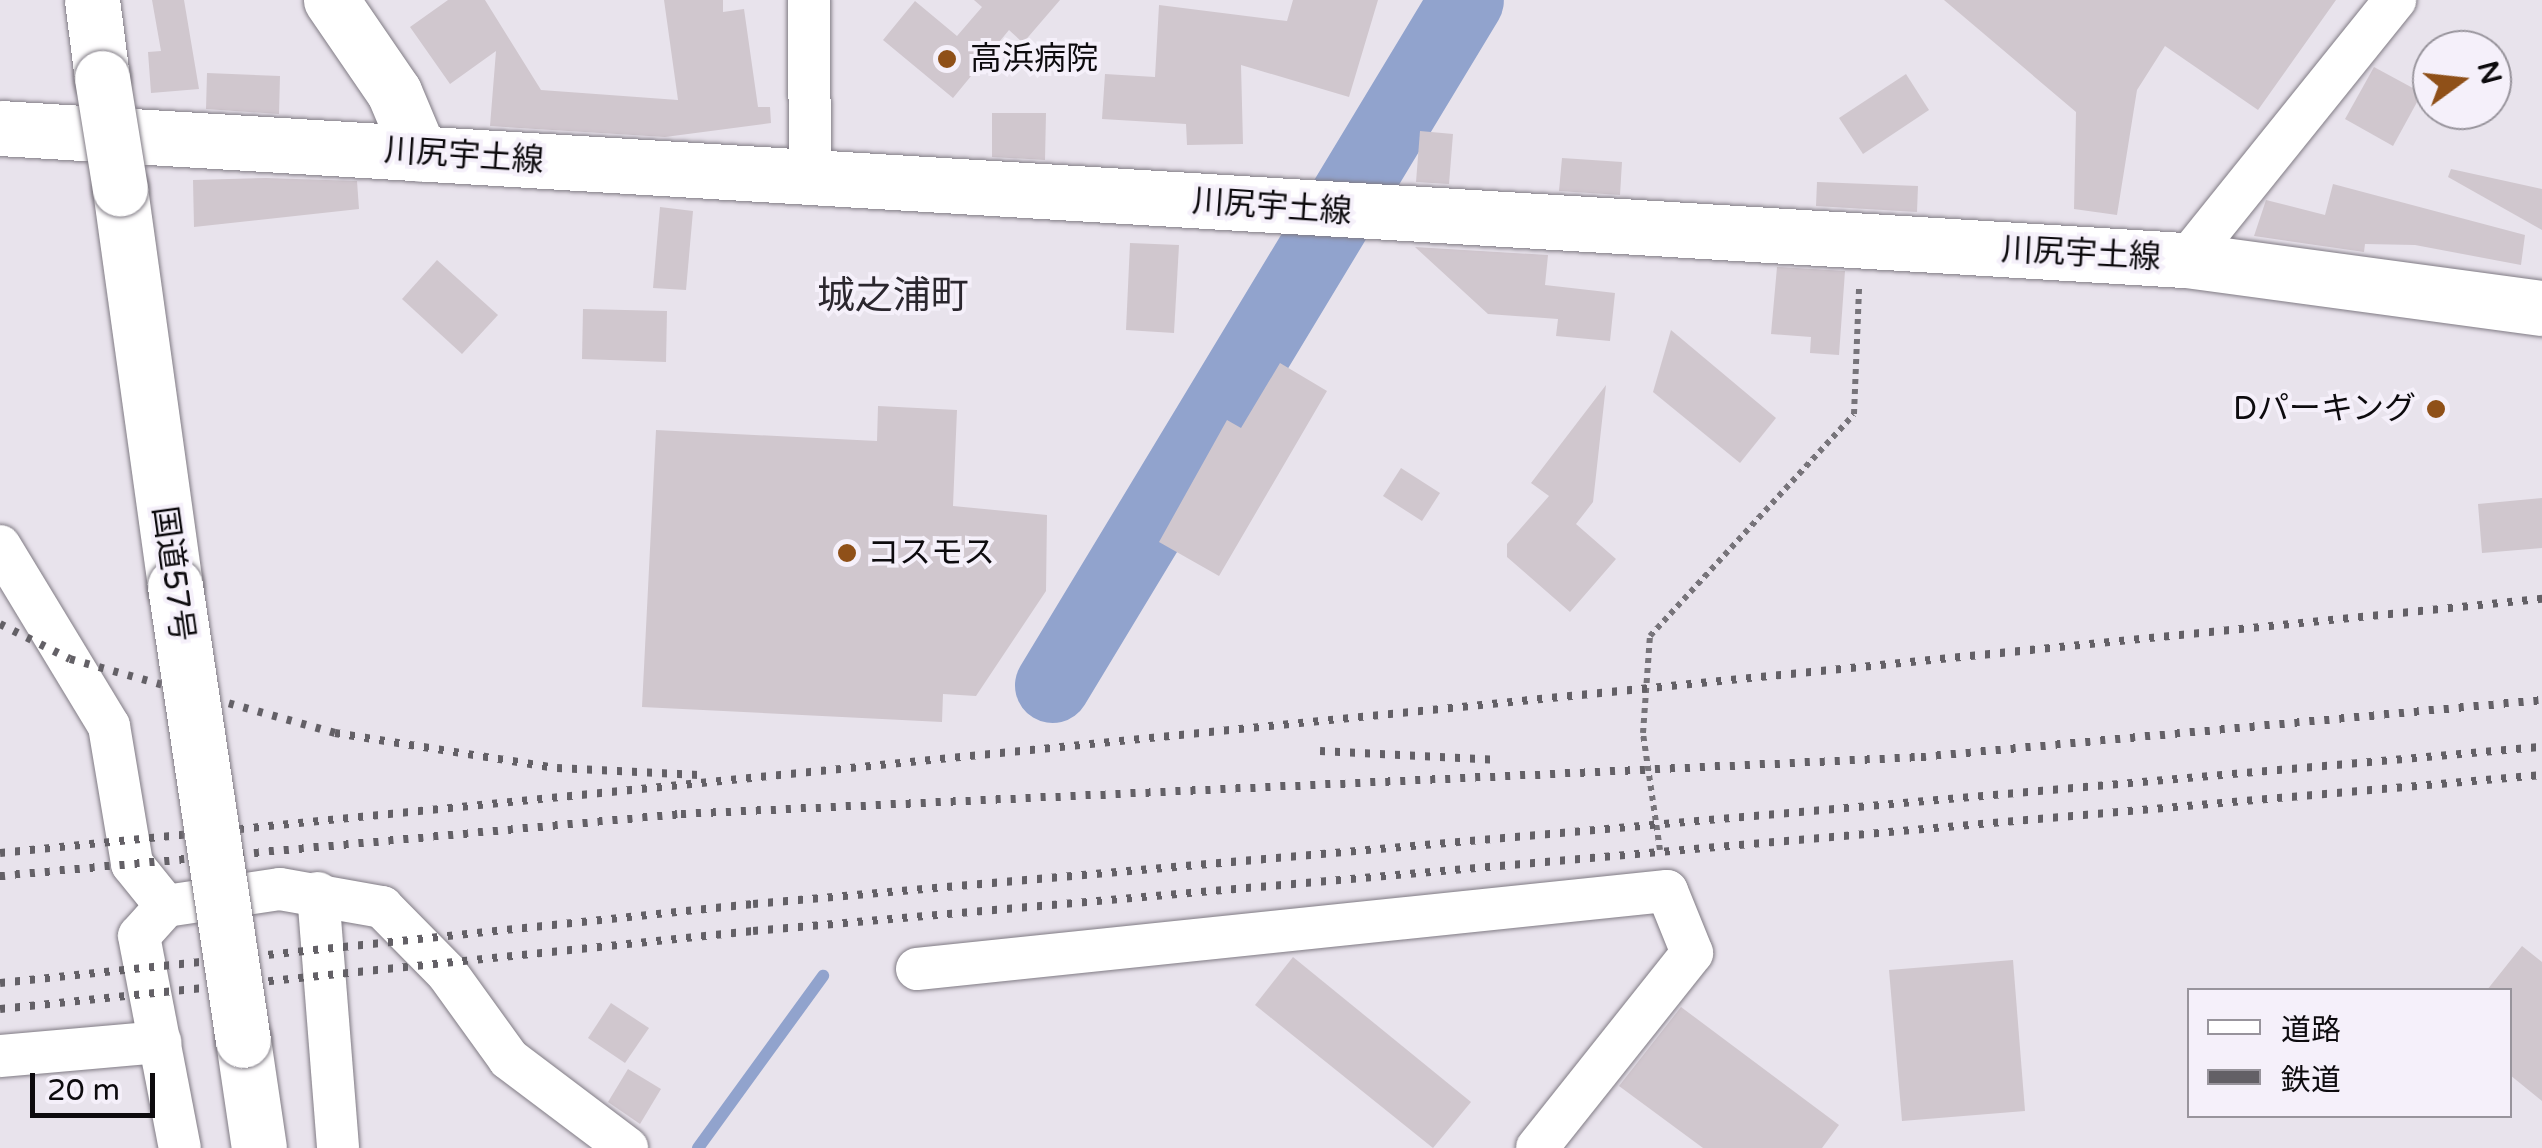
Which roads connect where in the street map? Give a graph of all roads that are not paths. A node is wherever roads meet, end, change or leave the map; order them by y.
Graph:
1 (92, 0) edge
2 (330, 0) edge
3 (808, 0) edge
4 (2396, 0) edge
5 (0, 128) edge
6 (420, 154) junction
7 (810, 178) junction
8 (2186, 260) junction
9 (2542, 308) edge
10 (0, 546) edge
11 (318, 893) junction
12 (166, 906) junction
13 (917, 969) dead end
14 (160, 1042) junction
15 (0, 1056) edge
16 (180, 1148) edge
17 (259, 1148) edge
18 (338, 1148) edge
19 (627, 1148) edge
20 (1537, 1148) edge

1 - 17 main road, 国道57号, bridge
2 - 6 main road
3 - 7 street
4 - 8 street
5 - 6 main road, 川尻宇土線
6 - 7 main road, 川尻宇土線
7 - 8 main road, 川尻宇土線
8 - 9 main road, 川尻宇土線
10 - 12 street
11 - 12 street
11 - 18 street
11 - 19 street
12 - 14 street
13 - 20 street
14 - 15 street
14 - 16 street

